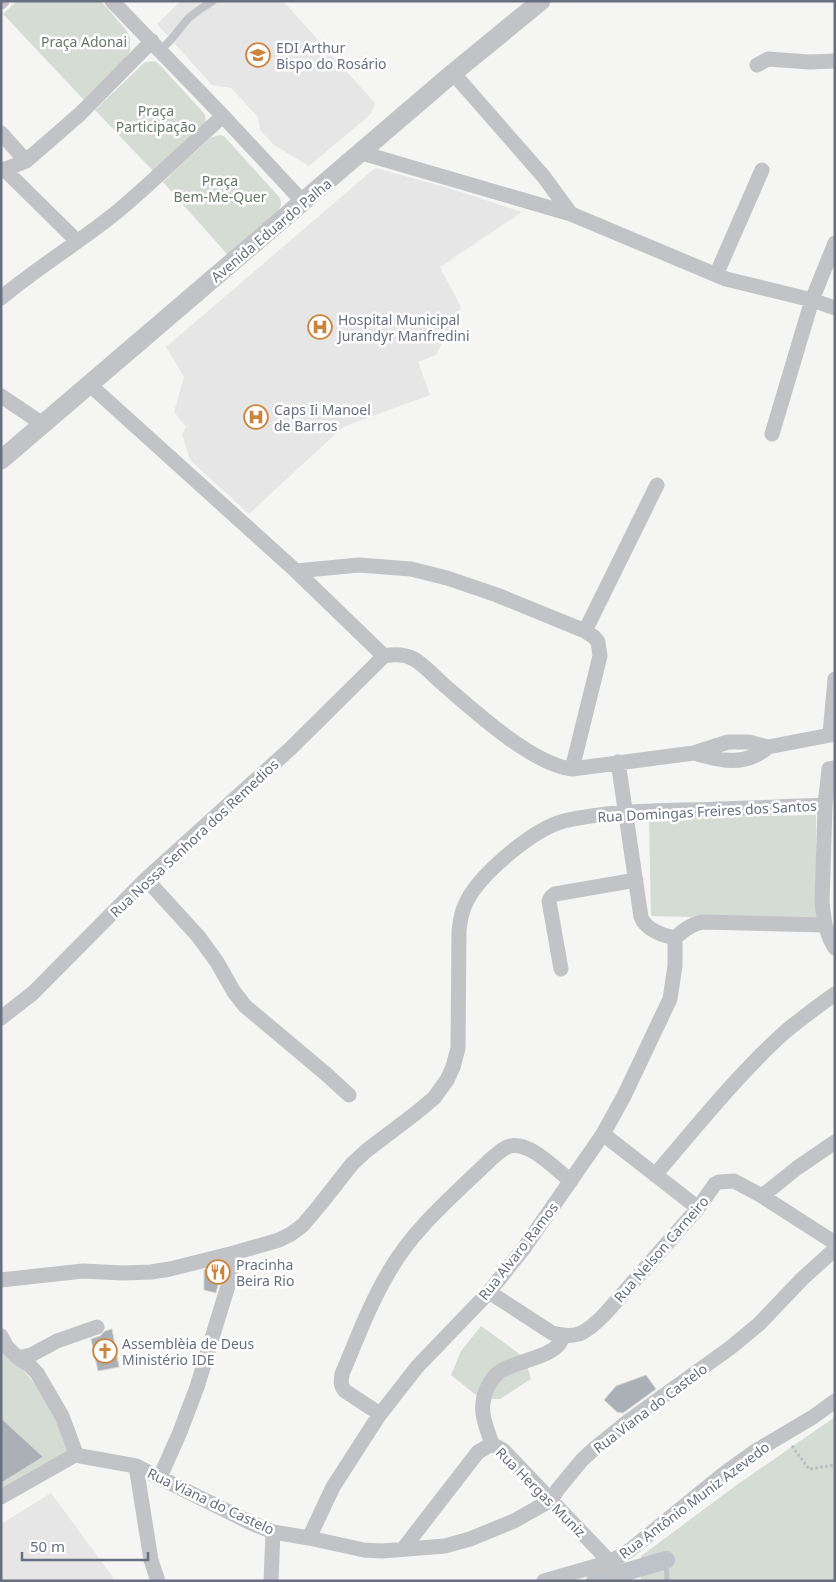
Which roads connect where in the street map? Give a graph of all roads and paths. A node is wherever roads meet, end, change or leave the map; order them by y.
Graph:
1 (112, 1) edge
2 (213, 1) edge
3 (541, 1) edge
4 (156, 46) junction
5 (835, 61) edge
6 (757, 66) dead end
7 (453, 73) junction
8 (223, 116) junction
9 (1, 133) edge
10 (362, 153) junction
11 (26, 161) junction
12 (3, 170) edge
13 (762, 170) dead end
14 (302, 202) junction
15 (571, 214) junction
16 (77, 242) junction
17 (835, 243) edge
18 (716, 275) junction
19 (1, 298) edge
20 (812, 300) junction
21 (835, 308) edge
22 (90, 385) junction
23 (1, 396) edge
24 (44, 425) junction
25 (772, 434) dead end
26 (1, 460) edge
27 (657, 484) dead end
28 (296, 571) junction
29 (585, 632) junction
30 (384, 656) junction
31 (835, 679) edge
32 (833, 734) edge
33 (618, 762) junction
34 (835, 768) edge
35 (572, 769) junction
36 (824, 806) junction
37 (625, 812) junction
38 (146, 879) junction
39 (636, 880) junction
40 (825, 925) junction
41 (675, 938) junction
42 (835, 948) edge
43 (561, 969) dead end
44 (835, 994) edge
45 (1, 1018) edge
46 (349, 1095) dead end
47 (603, 1134) junction
48 (835, 1142) edge
49 (655, 1175) junction
50 (571, 1181) junction
51 (762, 1196) junction
52 (698, 1208) junction
53 (835, 1243) edge
54 (835, 1249) edge
55 (234, 1253) junction
56 (1, 1280) edge
57 (489, 1292) junction
58 (97, 1327) dead end
59 (1, 1336) edge
60 (563, 1336) junction
61 (18, 1358) junction
62 (835, 1401) edge
63 (380, 1414) junction
64 (784, 1434) junction
65 (492, 1444) junction
66 (75, 1456) junction
67 (835, 1465) edge
68 (136, 1466) junction
69 (160, 1477) junction
70 (1, 1497) edge
71 (551, 1500) junction
72 (273, 1532) junction
73 (308, 1538) junction
74 (402, 1549) junction
75 (614, 1571) edge
76 (158, 1581) edge
77 (271, 1581) edge
78 (544, 1581) edge

1 - 4 street
2 - 4 lane
3 - 7 street, Avenida Eduardo Palha
4 - 8 street
4 - 11 street
5 - 6 street
7 - 10 street, Avenida Eduardo Palha
7 - 15 street
8 - 14 street
8 - 16 street
9 - 11 street
10 - 14 street, Avenida Eduardo Palha
10 - 15 street
11 - 12 street
12 - 16 street
13 - 18 street
14 - 22 street, Avenida Eduardo Palha
15 - 18 street
16 - 19 street
17 - 20 street
18 - 20 street
20 - 21 street
20 - 25 street
22 - 24 street, Avenida Eduardo Palha
22 - 28 street
23 - 24 street
24 - 26 street, Avenida Eduardo Palha
27 - 29 street
28 - 29 street
28 - 30 street
29 - 35 street
30 - 35 street
30 - 38 street, Rua Nossa Senhora dos Remedios
31 - 32 street
32 - 33 street
33 - 35 street
33 - 37 street
34 - 36 street, Rua Domingas Freires dos Santos
36 - 37 street, Rua Domingas Freires dos Santos
36 - 40 street
37 - 39 street
37 - 55 street, Rua Domingas Freires dos Santos
38 - 45 street, Rua Nossa Senhora dos Remedios
38 - 46 street
39 - 41 street
39 - 43 street
40 - 41 street
40 - 42 street
41 - 47 street, Rua Alvaro Ramos
44 - 49 street
47 - 49 street
47 - 50 street, Rua Alvaro Ramos
48 - 51 street
49 - 52 street
50 - 57 street, Rua Alvaro Ramos
50 - 63 street
51 - 52 street, Rua Nelson Carneiro
51 - 53 street, Rua Nelson Carneiro
52 - 60 street, Rua Nelson Carneiro
54 - 71 street, Rua Viana do Castelo
55 - 56 street, Rua Domingas Freires dos Santos
55 - 69 street
57 - 60 street
57 - 63 street, Rua Alvaro Ramos
58 - 61 street
59 - 61 street
60 - 65 street
61 - 66 street
62 - 64 street, Rua Antônio Muniz Azevedo
63 - 73 street, Rua Alvaro Ramos
64 - 67 path
64 - 75 street, Rua Antônio Muniz Azevedo
65 - 71 street, Rua Hergas Muniz
65 - 74 street, Rua Hergas Muniz
66 - 68 street, Rua Viana do Castelo
66 - 70 street
68 - 69 street, Rua Viana do Castelo
68 - 76 street
69 - 72 street, Rua Viana do Castelo
71 - 74 street, Rua Viana do Castelo
71 - 75 street, Rua Hergas Muniz
72 - 73 street, Rua Viana do Castelo
72 - 77 street
73 - 74 street, Rua Viana do Castelo
75 - 78 street, Rua Antônio Muniz Azevedo

